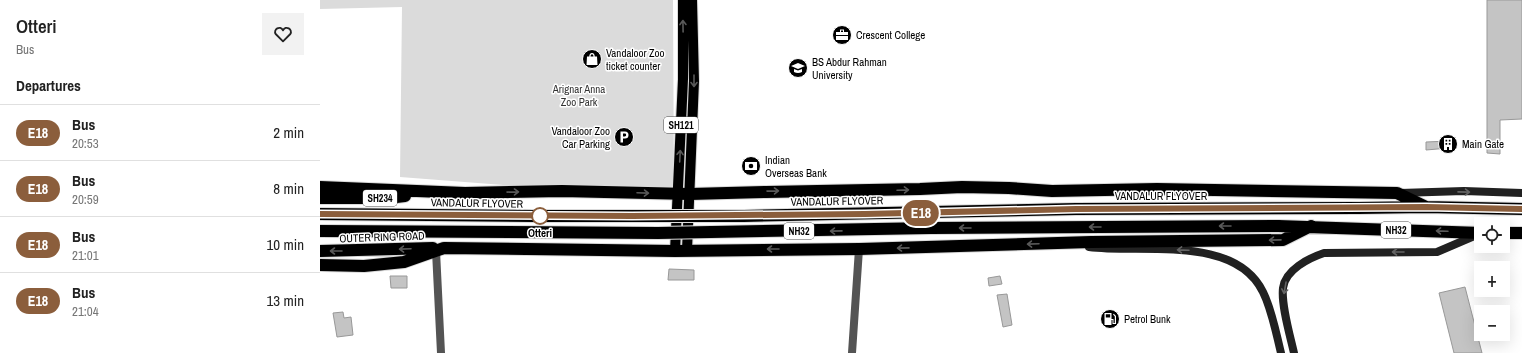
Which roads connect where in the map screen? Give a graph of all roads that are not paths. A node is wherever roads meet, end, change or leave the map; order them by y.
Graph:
1 (683, 0) edge
2 (692, 0) edge
3 (320, 187) edge
4 (439, 192) junction
5 (1397, 193) junction
6 (1522, 193) edge
7 (684, 194) junction
8 (320, 198) edge
9 (1426, 207) junction
10 (1522, 209) edge
11 (320, 214) edge
12 (1311, 226) junction
13 (320, 231) edge
14 (1474, 233) edge
15 (1510, 233) edge
16 (1522, 234) edge
17 (1474, 236) edge
18 (1063, 243) junction
19 (859, 249) junction
20 (440, 250) junction
21 (681, 250) junction
22 (320, 251) edge
23 (320, 265) edge
24 (442, 353) edge
25 (852, 353) edge
26 (1281, 353) edge
27 (1294, 353) edge

7 -> 1 main road, SH121
2 -> 7 main road, SH121
3 - 4 highway
4 -> 7 highway
4 - 8 highway, SH234
5 -> 6 street
7 -> 5 highway
5 - 9 highway
7 - 21 main road, SH121
9 - 10 highway, NH32
9 - 11 highway, VANDALUR FLYOVER / NH32, bridge
12 -> 13 highway, NH32, bridge
14 -> 12 highway, NH32
12 -> 18 highway, OUTER RING ROAD
15 - 16 highway
17 -> 27 street
18 -> 19 highway, OUTER RING ROAD
26 -> 18 street
19 -> 21 highway, OUTER RING ROAD
19 - 25 street
20 - 21 highway, OUTER RING ROAD
20 -> 22 highway, OUTER RING ROAD
20 - 23 highway
20 - 24 street

